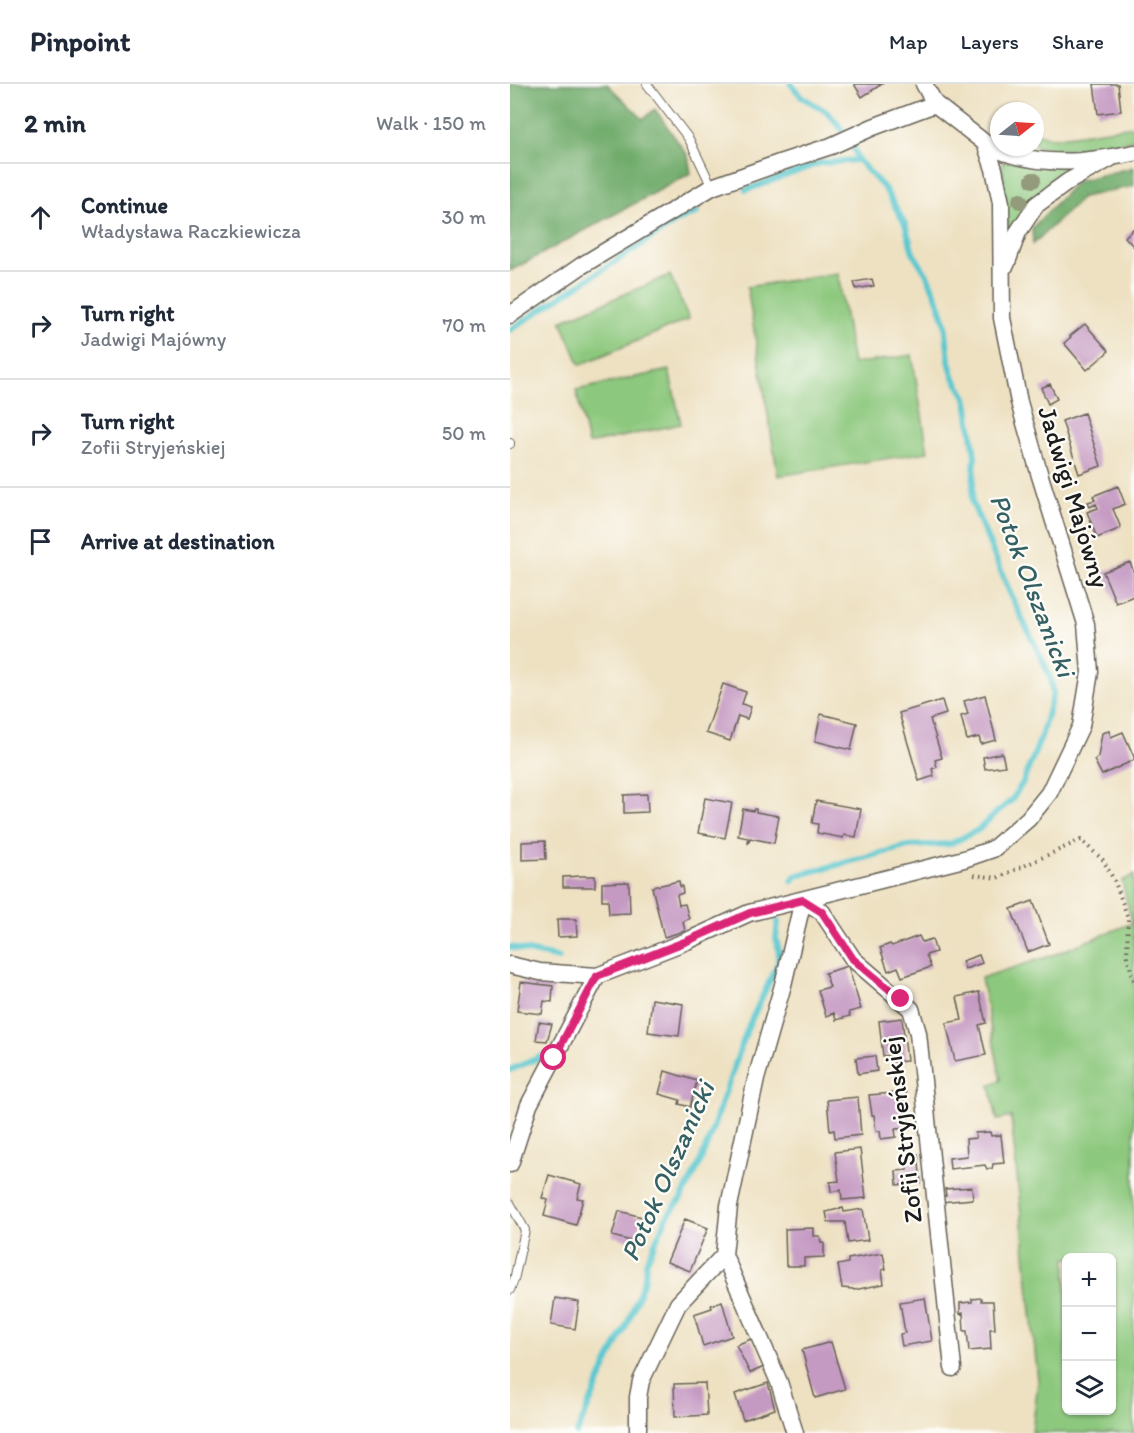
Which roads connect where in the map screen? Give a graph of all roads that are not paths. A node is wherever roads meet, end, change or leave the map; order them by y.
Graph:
1 (647, 84) edge
2 (924, 84) edge
3 (935, 104) junction
4 (985, 143) junction
5 (1134, 153) edge
6 (1111, 158) junction
7 (712, 187) junction
8 (1001, 278) junction
9 (510, 315) edge
10 (803, 900) junction
11 (510, 966) edge
12 (597, 976) junction
13 (510, 1164) edge
14 (510, 1203) edge
15 (724, 1255) junction
16 (510, 1290) edge
17 (953, 1368) dead end
18 (638, 1433) edge
19 (795, 1433) edge

1 - 7 lane
2 - 3 street
3 - 4 street
3 - 7 street
4 - 6 street
4 - 8 street, Jadwigi Majówny
5 - 6 street
6 - 8 street
7 - 9 street
8 - 10 street, Jadwigi Majówny
10 - 12 street, Jadwigi Majówny
10 - 15 street
10 - 17 street, Zofii Stryjeńskiej
11 - 12 street, Jadwigi Majówny
12 - 13 street
14 - 16 lane
15 - 18 street
15 - 19 street

